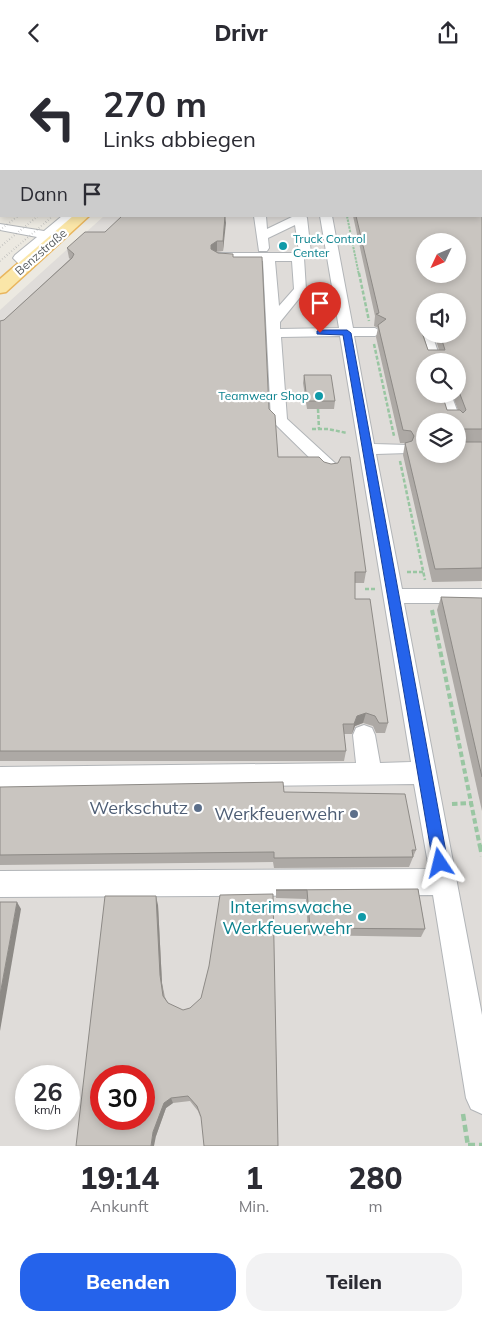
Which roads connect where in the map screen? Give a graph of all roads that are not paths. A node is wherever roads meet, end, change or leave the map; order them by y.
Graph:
1 (68, 217) edge
2 (81, 217) edge
3 (275, 217) edge
4 (283, 217) edge
5 (299, 217) edge
6 (326, 217) edge
7 (262, 224) edge
8 (0, 227) edge
9 (47, 235) junction
10 (265, 255) junction
11 (218, 257) edge
12 (298, 257) junction
13 (27, 265) junction
14 (0, 288) edge
15 (273, 327) junction
16 (375, 332) dead end
17 (347, 333) junction
18 (366, 441) junction
19 (399, 449) road end
20 (330, 468) edge
21 (384, 593) junction
22 (482, 596) edge
23 (364, 735) dead end
24 (425, 773) junction
25 (370, 775) junction
26 (0, 778) edge
27 (444, 882) junction
28 (0, 884) edge
29 (482, 1098) edge

1 - 9 street
2 - 13 main road, Benzstraße
3 - 7 street
4 - 7 street
5 - 7 street
5 - 12 street
6 - 17 street
7 - 10 street
8 - 9 street
9 - 13 street
10 - 11 street
10 - 12 street
10 - 15 street
12 - 15 street
13 - 14 main road, Benzstraße
15 - 17 street
15 - 20 street
16 - 17 street
17 - 18 street
18 - 19 street
18 - 21 street
21 - 22 street
21 - 24 street
23 - 25 street
24 - 25 street
24 - 27 street
25 - 26 street
27 - 28 street
27 - 29 street

